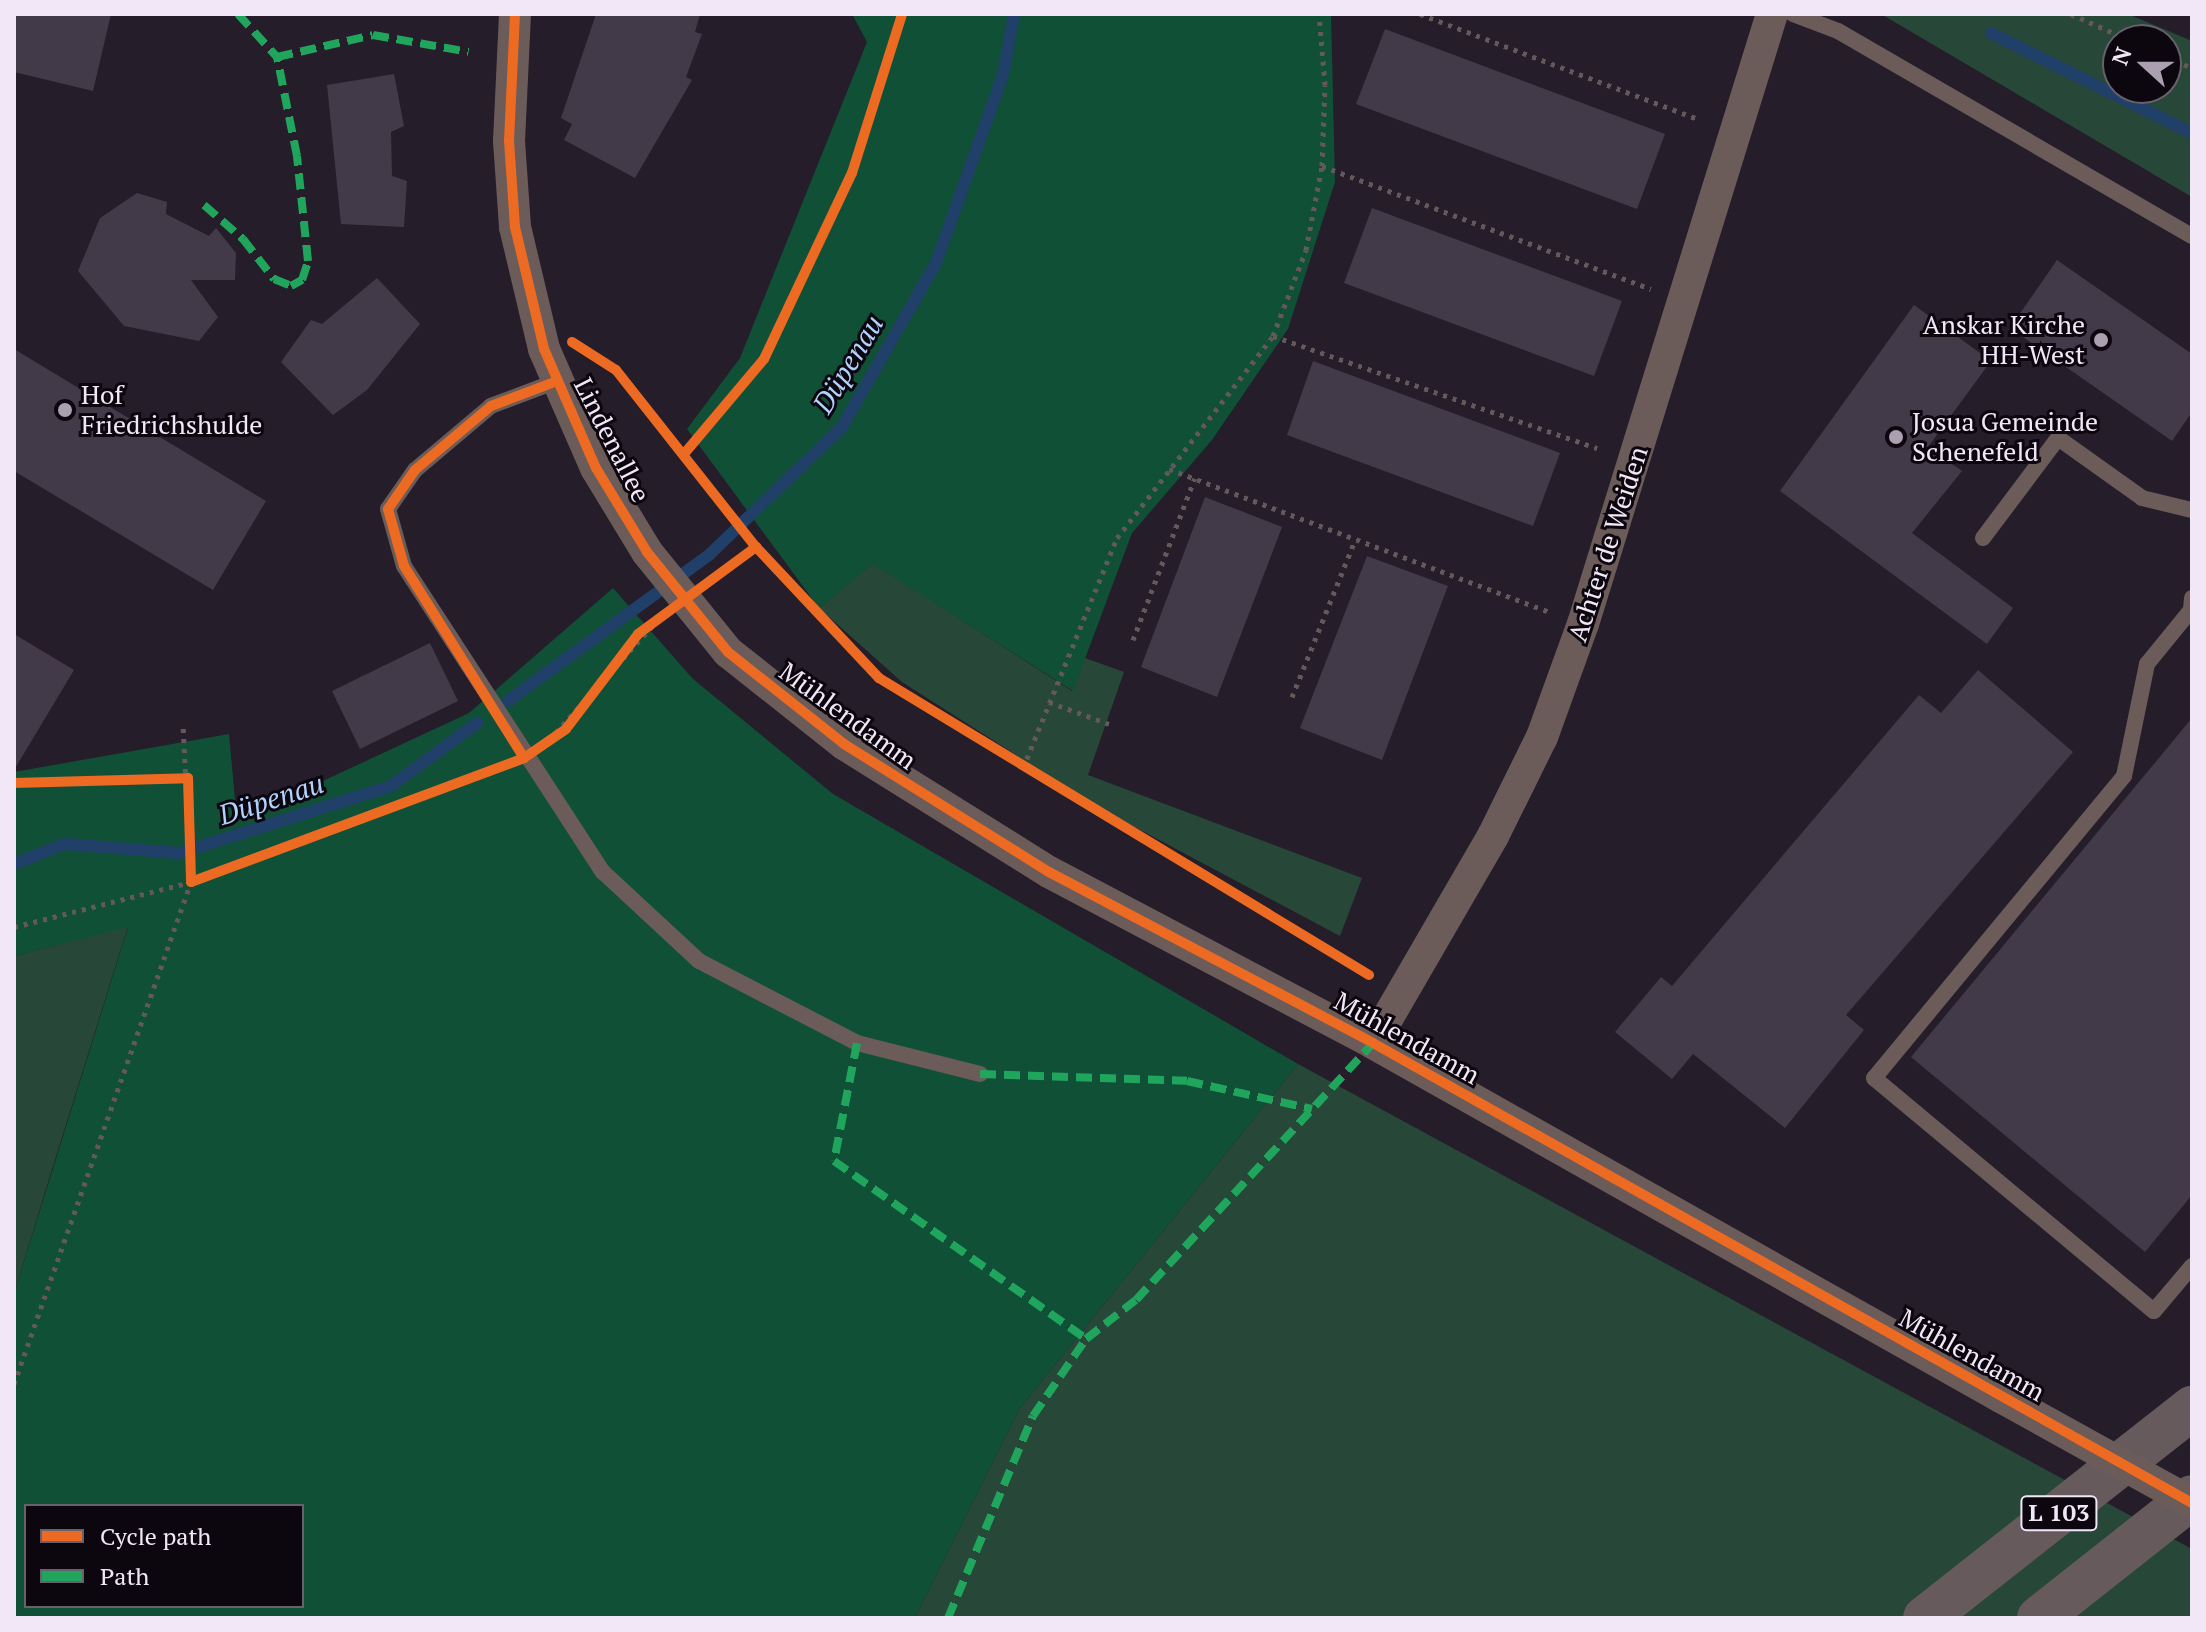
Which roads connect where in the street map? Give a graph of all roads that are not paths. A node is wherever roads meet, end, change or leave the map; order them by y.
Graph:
1 (515, 14) edge
2 (1772, 14) edge
3 (1793, 14) edge
4 (2192, 236) edge
5 (557, 381) junction
6 (2192, 510) edge
7 (1983, 538) dead end
8 (647, 552) joint
9 (2192, 598) edge
10 (1373, 1043) junction
11 (980, 1074) dead end
12 (2192, 1266) edge
13 (2192, 1408) edge
14 (2192, 1497) edge
15 (2192, 1503) edge
16 (1925, 1618) edge
17 (2039, 1618) edge

1 - 5 street, Lindenallee
2 - 10 street, Achter de Weiden
3 - 4 lane
5 - 8 street, Lindenallee
5 - 11 lane
6 - 7 lane
8 - 10 street, Mühlendamm, bridge
9 - 12 lane
10 - 15 street, Mühlendamm, bridge
13 - 16 highway, L 103
14 - 17 highway, L 103

